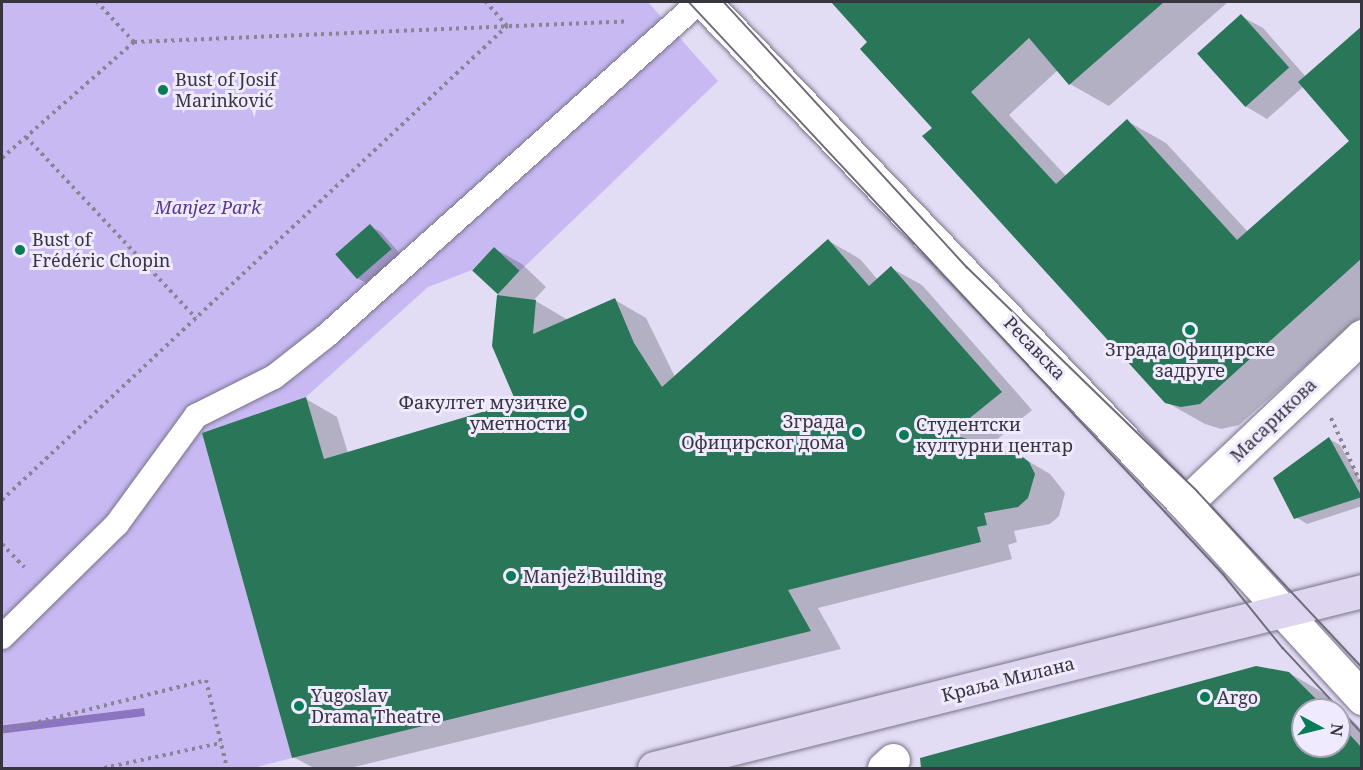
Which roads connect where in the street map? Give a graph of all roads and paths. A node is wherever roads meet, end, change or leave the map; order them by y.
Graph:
1 (97, 2) edge
2 (486, 2) edge
3 (699, 2) edge
4 (704, 2) edge
5 (631, 21) dead end
6 (507, 26) junction
7 (134, 42) junction
8 (26, 137) junction
9 (2, 158) edge
10 (196, 318) junction
11 (1362, 336) edge
12 (1328, 410) dead end
13 (1362, 486) edge
14 (2, 500) edge
15 (1185, 504) junction
16 (1362, 591) edge
17 (1282, 610) junction
18 (2, 638) edge
19 (1362, 698) edge
20 (2, 731) edge
21 (221, 743) junction
22 (104, 768) edge
23 (227, 768) edge
24 (654, 768) edge

1 - 7 path
2 - 6 path
3 - 18 lane
4 - 15 street, Ресавска
5 - 6 path
6 - 7 path
6 - 10 path
7 - 8 path
8 - 9 path
8 - 10 path
10 - 14 path
11 - 15 street, Масарикова
12 - 13 path
15 - 17 street, Ресавска
16 - 17 main road, Краља Милана
17 - 19 street, Ресавска
17 - 24 main road, Краља Милана
20 - 21 path
21 - 22 path
21 - 23 path

